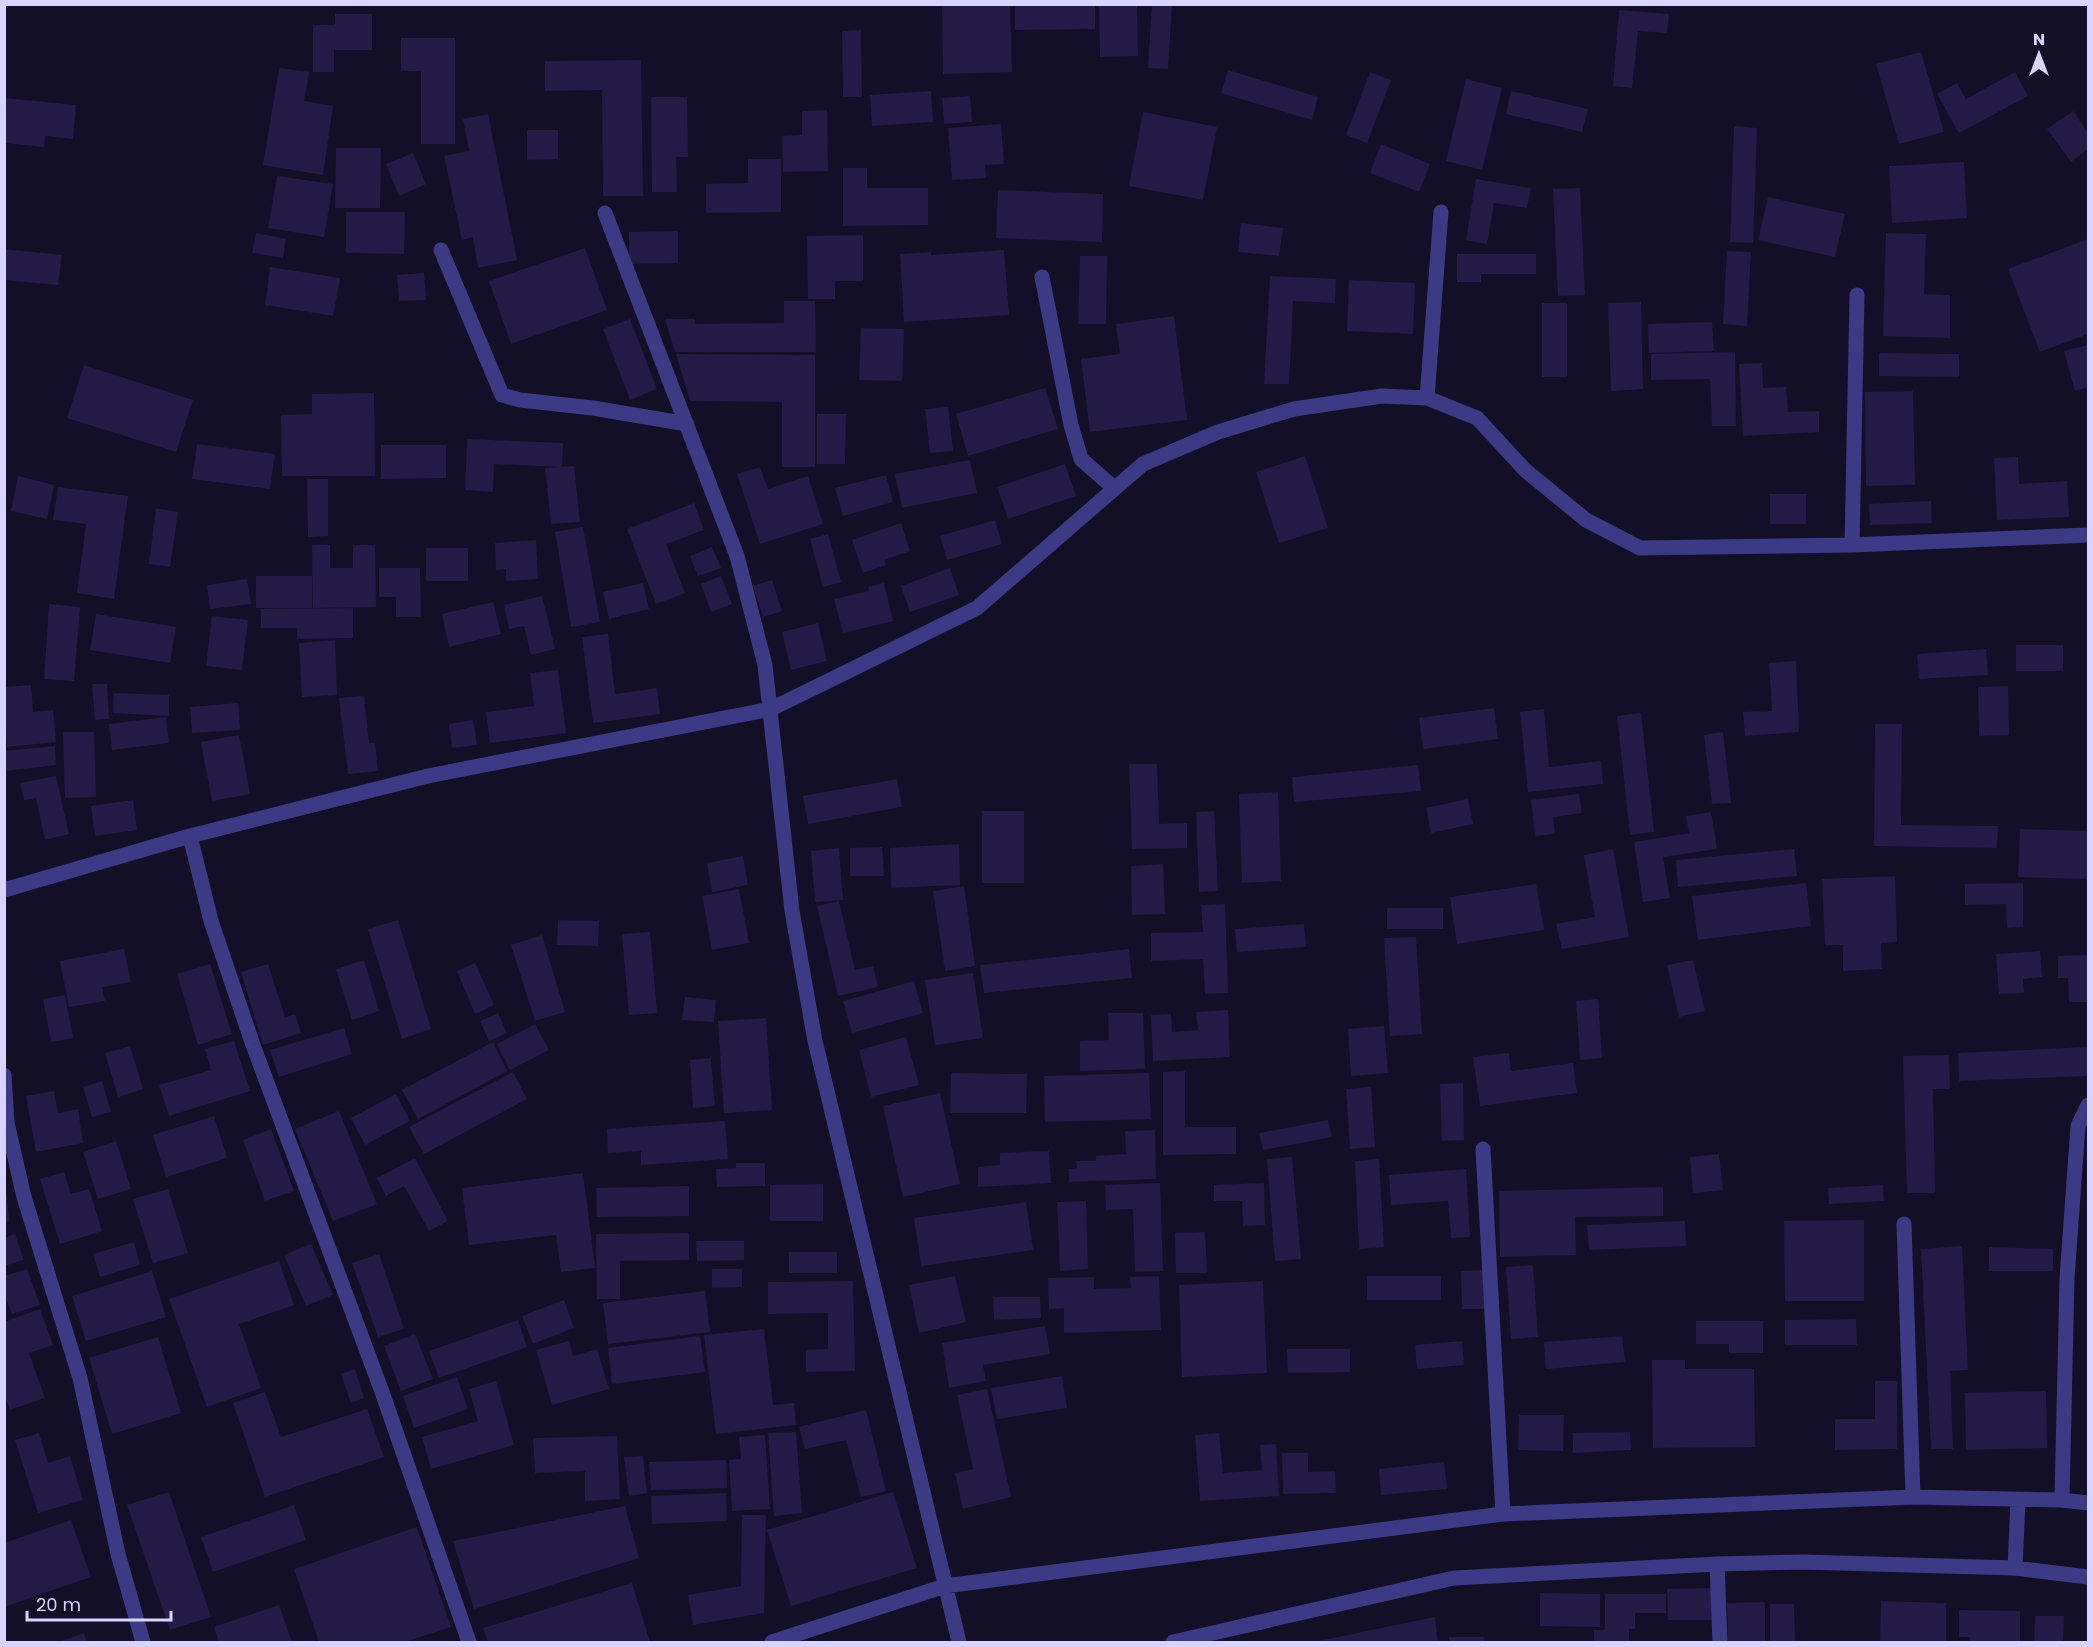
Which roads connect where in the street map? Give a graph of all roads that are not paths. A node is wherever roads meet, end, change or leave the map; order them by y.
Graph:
1 (1441, 212) dead end
2 (605, 213) dead end
3 (441, 250) dead end
4 (1042, 277) dead end
5 (1857, 295) dead end
6 (1427, 398) junction
7 (687, 424) junction
8 (1114, 488) junction
9 (2088, 535) edge
10 (1852, 545) junction
11 (771, 709) junction
12 (190, 836) junction
13 (4, 890) edge
14 (4, 1075) edge
15 (2088, 1105) edge
16 (1483, 1149) dead end
17 (1904, 1224) dead end
18 (1913, 1497) junction
19 (2018, 1500) junction
20 (2062, 1500) junction
21 (2088, 1503) edge
22 (1503, 1514) junction
23 (1717, 1564) junction
24 (2015, 1568) junction
25 (2088, 1576) edge
26 (945, 1586) junction
27 (142, 1642) edge
28 (469, 1642) edge
29 (772, 1642) edge
30 (960, 1642) edge
31 (1173, 1642) edge
32 (1720, 1642) edge

1 - 6 street
2 - 7 street
3 - 7 street
4 - 8 street
5 - 10 street
6 - 8 street
6 - 10 street
7 - 11 street
8 - 11 street
9 - 10 street
11 - 12 street
11 - 26 street
12 - 13 street
12 - 28 street
14 - 27 street
15 - 20 street
16 - 22 street
17 - 18 street
18 - 19 street
18 - 22 street
19 - 20 street
19 - 24 street
20 - 21 street
22 - 26 street
23 - 24 street
23 - 31 street
23 - 32 street
24 - 25 street
26 - 29 street
26 - 30 street

